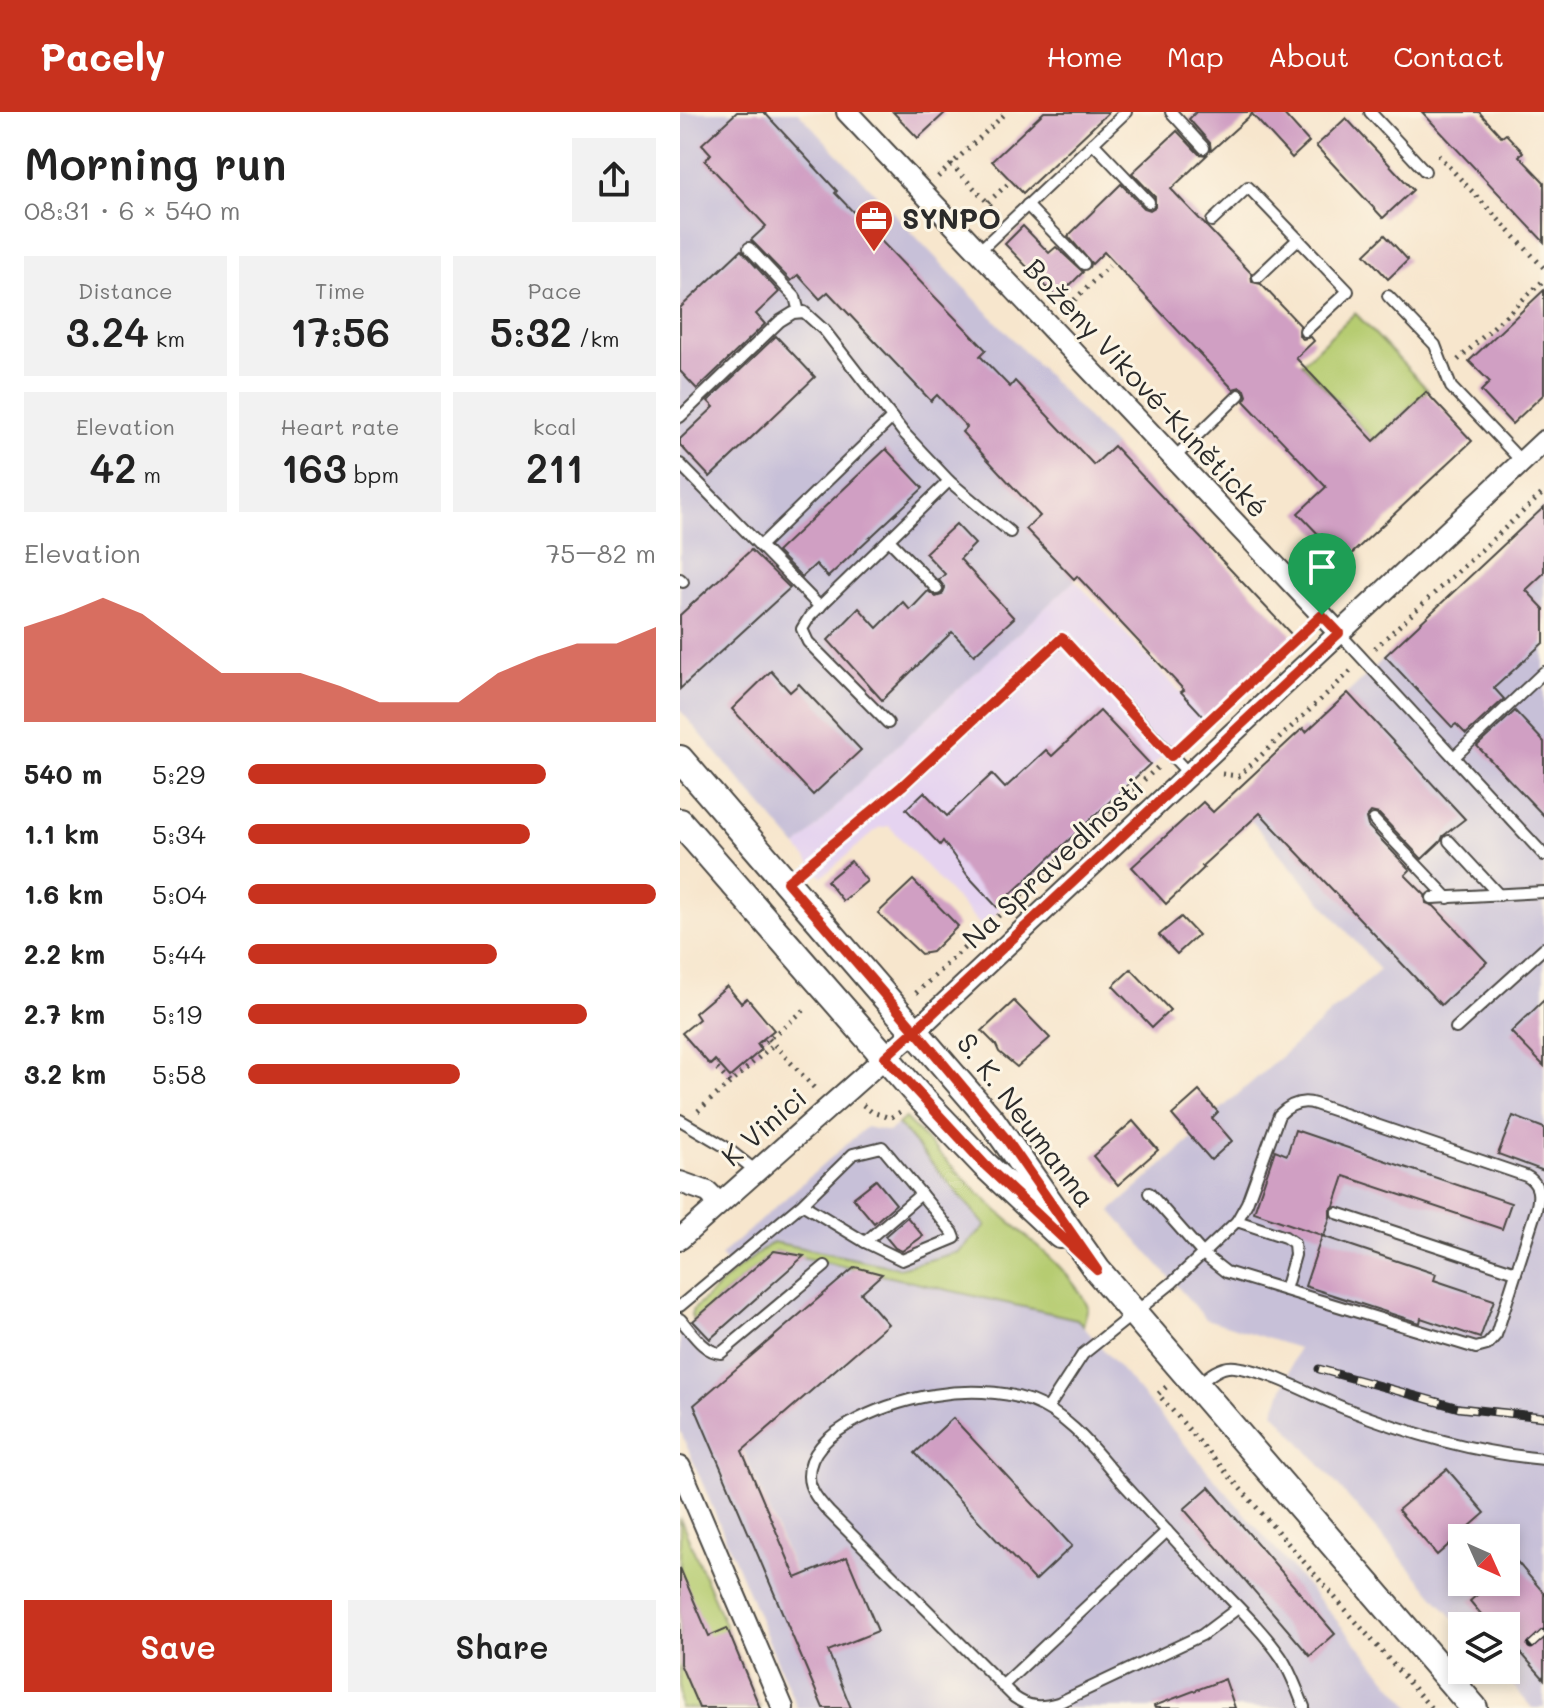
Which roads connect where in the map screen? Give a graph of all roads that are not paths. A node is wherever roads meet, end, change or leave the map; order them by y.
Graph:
1 (847, 112) edge
2 (1126, 112) edge
3 (1171, 112) edge
4 (1370, 112) edge
5 (1093, 143) junction
6 (1204, 148) dead end
7 (1425, 171) dead end
8 (1149, 202) dead end
9 (1027, 205) junction
10 (1212, 221) dead end
11 (1298, 239) junction
12 (749, 248) dead end
13 (979, 251) junction
14 (1084, 264) dead end
15 (1258, 277) dead end
16 (1388, 296) dead end
17 (799, 312) junction
18 (1305, 331) dead end
19 (1239, 395) dead end
20 (680, 417) edge
21 (892, 418) junction
22 (1544, 441) edge
23 (1174, 458) junction
24 (1522, 462) junction
25 (680, 464) edge
26 (949, 481) junction
27 (1010, 532) dead end
28 (889, 540) junction
29 (760, 546) junction
30 (937, 589) dead end
31 (820, 607) junction
32 (1339, 633) junction
33 (1544, 672) edge
34 (888, 723) dead end
35 (1454, 757) junction
36 (680, 759) edge
37 (1189, 774) junction
38 (1374, 820) dead end
39 (680, 822) edge
40 (1449, 841) dead end
41 (1544, 855) edge
42 (787, 882) junction
43 (1544, 892) edge
44 (1499, 895) junction
45 (1432, 898) dead end
46 (1448, 898) junction
47 (1544, 948) edge
48 (1456, 1028) dead end
49 (915, 1030) junction
50 (885, 1057) junction
51 (682, 1121) edge
52 (756, 1171) junction
53 (680, 1182) edge
54 (1149, 1193) dead end
55 (921, 1194) junction
56 (719, 1203) junction
57 (802, 1204) junction
58 (1337, 1213) dead end
59 (1237, 1221) junction
60 (680, 1239) edge
61 (865, 1242) junction
62 (1203, 1254) junction
63 (825, 1266) dead end
64 (1097, 1270) junction
65 (1516, 1272) junction
66 (1285, 1290) junction
67 (680, 1306) edge
68 (1134, 1312) junction
69 (680, 1319) edge
70 (1197, 1386) junction
71 (1048, 1408) junction
72 (1544, 1459) edge
73 (680, 1467) edge
74 (1167, 1531) junction
75 (1238, 1608) junction
76 (1002, 1686) junction
77 (1304, 1707) edge
78 (783, 1708) edge
79 (1474, 1708) edge

1 - 13 street, Boženy Vikové-Kunětické
2 - 5 lane
3 - 6 lane
4 - 7 lane
5 - 8 lane
5 - 9 lane
9 - 13 lane
9 - 14 lane
10 - 11 lane
11 - 15 lane
11 - 18 lane
12 - 17 lane
13 - 23 street, Boženy Vikové-Kunětické
16 - 24 lane
17 - 20 lane
17 - 21 lane
19 - 23 lane
21 - 26 lane
21 - 29 lane
22 - 24 street, Na Spravedlnosti
23 - 32 street, Boženy Vikové-Kunětické
24 - 32 street, Na Spravedlnosti
25 - 29 lane
26 - 27 lane
26 - 28 lane
28 - 30 lane
28 - 31 lane
29 - 31 lane
31 - 34 lane
32 - 35 lane
32 - 37 street, Na Spravedlnosti
33 - 35 lane
35 - 41 lane
36 - 42 street, S. K. Neumanna
37 - 42 lane
37 - 49 street, Na Spravedlnosti
38 - 46 lane
39 - 50 street, S. K. Neumanna
40 - 44 lane
42 - 49 street, S. K. Neumanna
43 - 44 lane
44 - 46 lane
45 - 46 lane
47 - 48 lane
49 - 50 street, Na Spravedlnosti
49 - 64 street, S. K. Neumanna
50 - 52 street, K Vinici
50 - 64 street, S. K. Neumanna
51 - 52 lane
52 - 56 street, K Vinici
53 - 56 street
54 - 62 lane
55 - 57 lane
55 - 61 lane
55 - 61 lane
56 - 60 street, K Vinici
57 - 61 lane
57 - 67 lane
58 - 65 lane
59 - 62 lane
59 - 65 lane
59 - 66 lane
62 - 66 lane
62 - 68 lane
63 - 69 lane
64 - 68 street, S. K. Neumanna
65 - 66 lane
68 - 70 street, S. K. Neumanna
68 - 71 lane
70 - 72 lane
70 - 79 street, S. K. Neumanna
71 - 74 lane
71 - 76 lane
73 - 78 street
74 - 75 lane
74 - 76 lane
75 - 76 lane
75 - 77 lane

